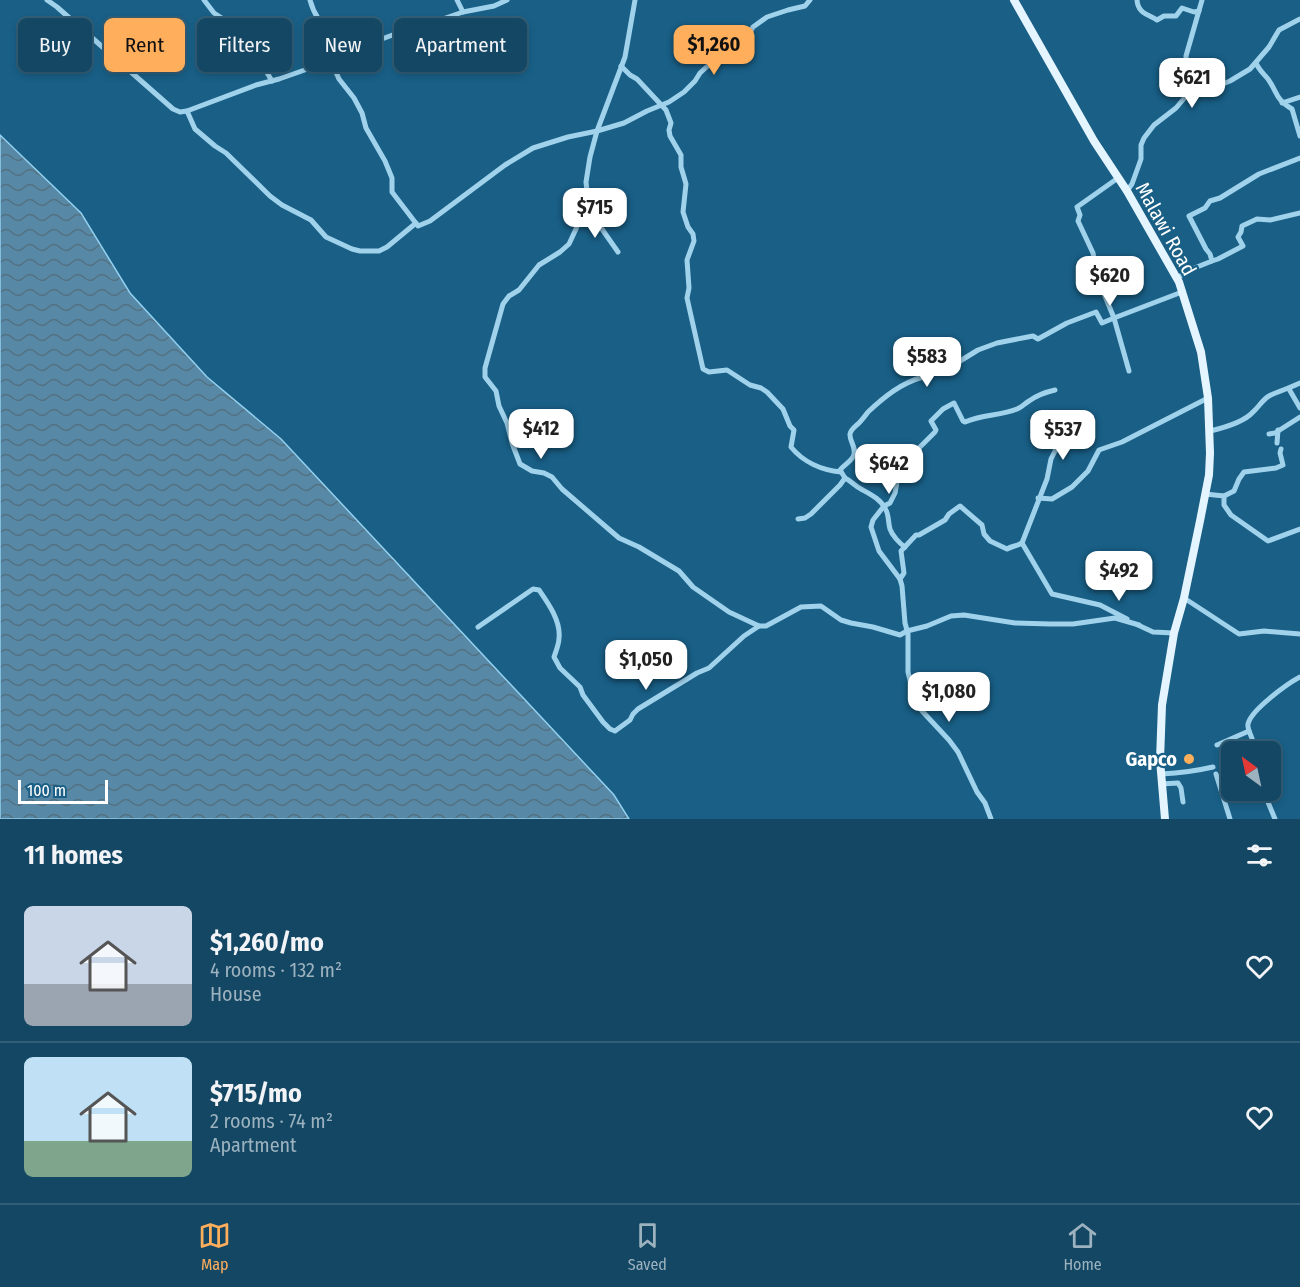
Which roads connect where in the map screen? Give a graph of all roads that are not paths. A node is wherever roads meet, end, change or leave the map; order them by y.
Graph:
1 (47, 0) edge
2 (204, 0) edge
3 (310, 0) edge
4 (457, 0) edge
5 (507, 0) edge
6 (635, 0) edge
7 (810, 0) edge
8 (1014, 0) edge
9 (1137, 0) edge
10 (1202, 0) edge
11 (1199, 11) junction
12 (463, 12) junction
13 (319, 18) edge
14 (1300, 19) edge
15 (382, 39) edge
16 (1256, 63) junction
17 (621, 66) junction
18 (304, 70) edge
19 (336, 72) edge
20 (272, 81) junction
21 (1190, 85) junction
22 (1300, 97) edge
23 (1282, 103) junction
24 (662, 104) junction
25 (187, 111) junction
26 (597, 131) junction
27 (1300, 136) edge
28 (1300, 158) edge
29 (1118, 178) junction
30 (1127, 191) junction
31 (583, 210) junction
32 (1297, 214) edge
33 (1300, 222) edge
34 (416, 223) junction
35 (618, 252) dead end
36 (1212, 261) junction
37 (1177, 278) junction
38 (1182, 292) junction
39 (1114, 318) junction
40 (1130, 371) dead end
41 (1300, 383) edge
42 (1289, 389) junction
43 (1055, 390) dead end
44 (1208, 398) junction
45 (1300, 408) edge
46 (1300, 417) edge
47 (1072, 428) dead end
48 (1278, 430) junction
49 (1210, 431) junction
50 (1269, 434) dead end
51 (1277, 443) dead end
52 (1281, 449) dead end
53 (841, 472) junction
54 (845, 478) junction
55 (1205, 494) junction
56 (1224, 496) junction
57 (1038, 498) junction
58 (884, 506) junction
59 (798, 519) dead end
60 (1300, 529) edge
61 (1022, 543) junction
62 (905, 547) junction
63 (900, 579) junction
64 (1184, 598) junction
65 (1139, 625) junction
66 (759, 626) junction
67 (478, 627) dead end
68 (907, 631) junction
69 (1174, 633) junction
70 (1300, 634) edge
71 (1300, 677) edge
72 (1249, 731) junction
73 (1253, 741) edge
74 (1216, 746) dead end
75 (1214, 767) dead end
76 (1216, 774) dead end
77 (1161, 779) junction
78 (1268, 801) edge
79 (1183, 802) dead end
80 (991, 819) edge
81 (1165, 819) edge
82 (1230, 819) edge
83 (1275, 819) edge

1 - 25 street
2 - 20 street
3 - 13 street
4 - 12 street
5 - 12 street
6 - 17 street
7 - 24 street
8 - 29 main road, Malawi Road
9 - 11 street
10 - 11 street
11 - 21 street
12 - 15 street
14 - 16 street
16 - 21 street
16 - 23 street
17 - 24 street
17 - 26 street
18 - 20 street
19 - 34 street
20 - 25 street
21 - 30 street
22 - 23 street
23 - 27 street
24 - 26 street
24 - 53 street
25 - 34 street
26 - 31 street
26 - 34 street
28 - 36 street
29 - 30 main road, Malawi Road
29 - 39 street
30 - 37 main road, Malawi Road
31 - 35 street
31 - 66 street
32 - 33 street
32 - 36 street
36 - 37 street
37 - 38 main road, Malawi Road
38 - 39 street
38 - 44 main road, Malawi Road
39 - 40 street
39 - 53 street
41 - 42 street
42 - 45 street
42 - 49 street
43 - 58 street
44 - 49 main road, Malawi Road
44 - 57 street
46 - 48 street
47 - 57 street
48 - 50 street
48 - 51 street
49 - 55 main road, Malawi Road
52 - 56 street
53 - 54 street
54 - 58 street
54 - 59 street
55 - 56 street
55 - 64 main road, Malawi Road
56 - 60 street
57 - 61 street
58 - 62 street
58 - 63 street
61 - 62 street
61 - 65 street
62 - 63 street
63 - 68 street
64 - 69 main road, Malawi Road
64 - 70 street
65 - 68 street
65 - 69 street
66 - 67 street
66 - 68 street
68 - 80 street
69 - 77 main road, Malawi Road
71 - 72 street
72 - 73 street
72 - 74 street
75 - 77 street
76 - 82 street
77 - 79 street
77 - 81 main road, Malawi Road
78 - 83 street

